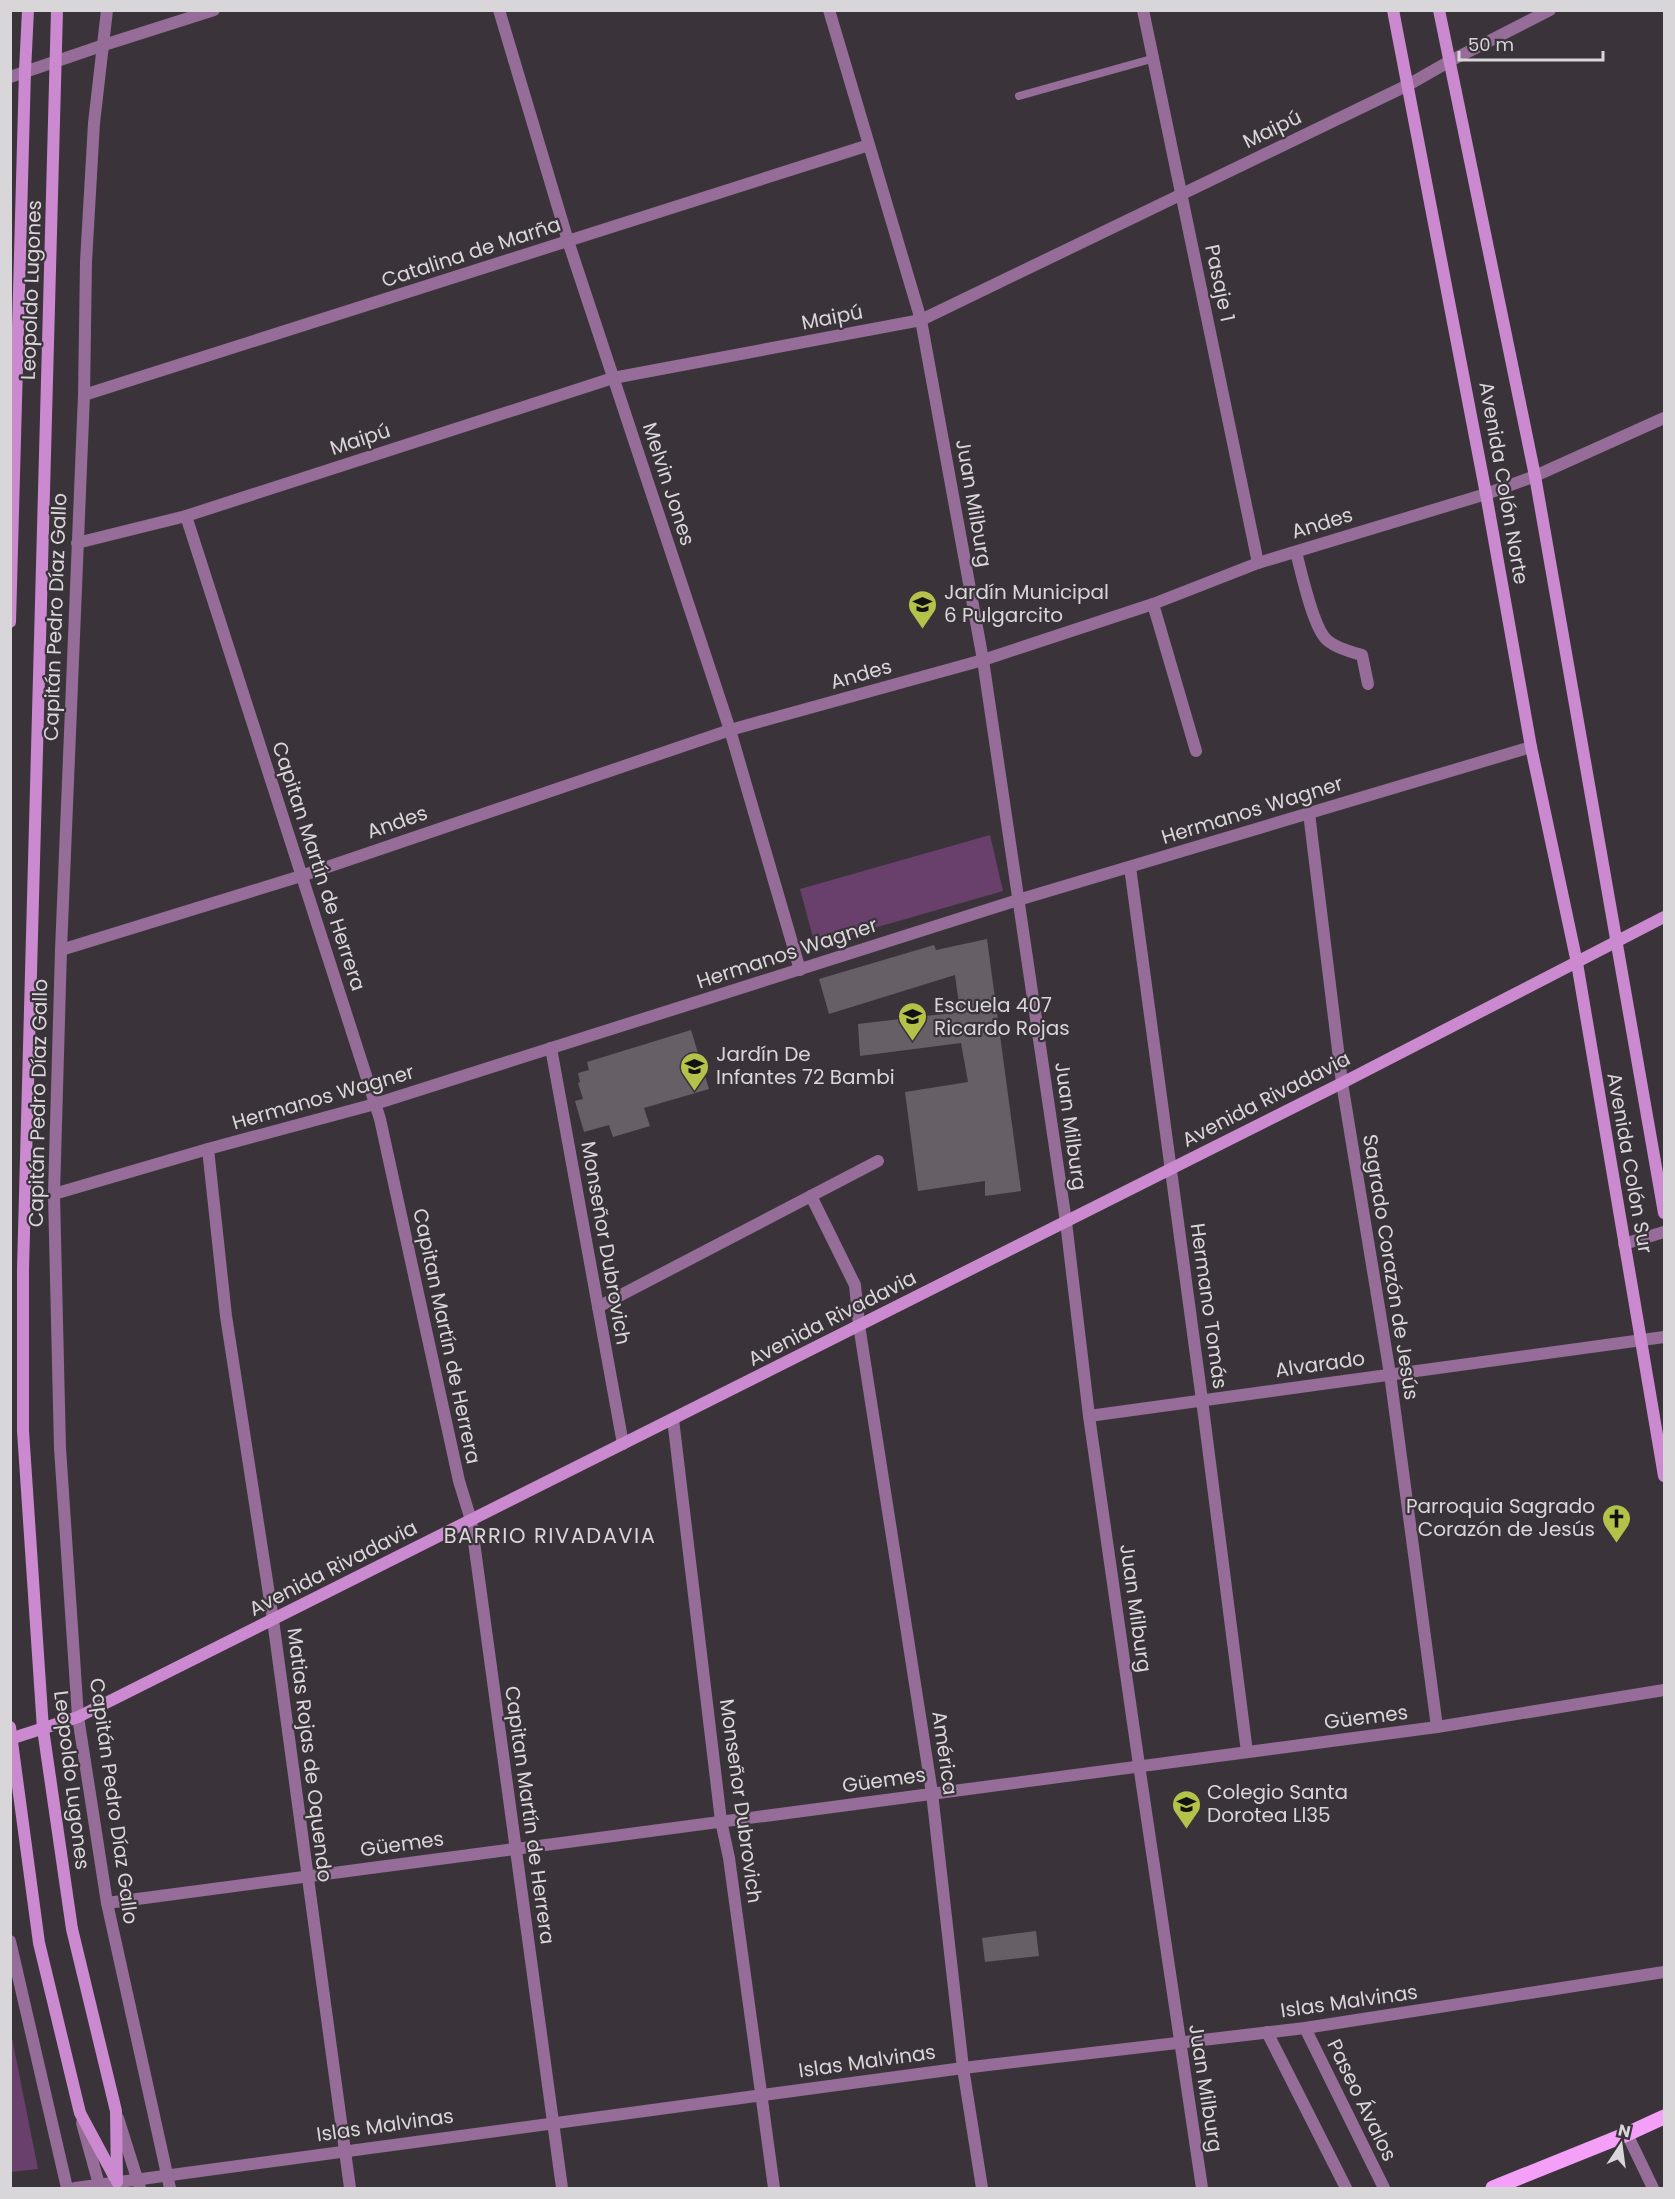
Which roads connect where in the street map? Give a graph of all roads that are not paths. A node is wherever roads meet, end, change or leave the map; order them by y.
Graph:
1 (28, 10) edge
2 (57, 10) edge
3 (107, 10) edge
4 (214, 10) edge
5 (498, 10) edge
6 (829, 10) edge
7 (1143, 10) edge
8 (1393, 10) edge
9 (1439, 10) edge
10 (1550, 10) edge
11 (104, 45) junction
12 (1155, 58) junction
13 (56, 60) junction
14 (1450, 61) junction
15 (25, 71) junction
16 (10, 76) edge
17 (1408, 85) junction
18 (1019, 96) dead end
19 (869, 145) junction
20 (1182, 195) junction
21 (568, 241) junction
22 (921, 320) junction
23 (613, 378) junction
24 (84, 395) junction
25 (1665, 418) edge
26 (1535, 476) junction
27 (1486, 494) junction
28 (186, 516) junction
29 (77, 543) junction
30 (1296, 552) junction
31 (1258, 563) junction
32 (1153, 604) junction
33 (10, 622) edge
34 (983, 660) junction
35 (1368, 684) dead end
36 (730, 730) junction
37 (1531, 747) junction
38 (1196, 751) dead end
39 (1309, 813) junction
40 (1130, 867) junction
41 (301, 876) junction
42 (1018, 900) junction
43 (1665, 917) edge
44 (1617, 940) junction
45 (61, 950) junction
46 (1577, 963) junction
47 (800, 970) junction
48 (551, 1048) junction
49 (1342, 1083) junction
50 (375, 1104) junction
51 (208, 1149) junction
52 (878, 1161) dead end
53 (1171, 1169) junction
54 (54, 1194) junction
55 (811, 1196) junction
56 (1665, 1213) edge
57 (1066, 1222) junction
58 (1665, 1232) edge
59 (1624, 1244) junction
60 (598, 1307) junction
61 (859, 1326) junction
62 (1665, 1337) edge
63 (1640, 1340) junction
64 (1390, 1374) junction
65 (1202, 1400) junction
66 (1089, 1416) junction
67 (673, 1419) junction
68 (623, 1444) junction
69 (1665, 1476) edge
70 (471, 1521) junction
71 (273, 1620) junction
72 (1665, 1690) edge
73 (78, 1717) junction
74 (10, 1727) edge
75 (1437, 1727) junction
76 (44, 1729) junction
77 (11, 1739) edge
78 (1247, 1752) junction
79 (1139, 1765) junction
80 (932, 1793) junction
81 (721, 1821) junction
82 (515, 1848) junction
83 (306, 1876) junction
84 (107, 1903) junction
85 (10, 1941) edge
86 (1665, 1972) edge
87 (1305, 2028) junction
88 (1267, 2032) junction
89 (1179, 2043) junction
90 (963, 2068) junction
91 (761, 2095) junction
92 (116, 2111) junction
93 (80, 2113) junction
94 (1665, 2117) edge
95 (553, 2122) junction
96 (1627, 2134) junction
97 (344, 2151) junction
98 (167, 2175) junction
99 (138, 2184) edge
100 (118, 2185) edge
101 (99, 2186) edge
102 (67, 2188) edge
103 (75, 2188) edge
104 (170, 2188) edge
105 (350, 2188) edge
106 (562, 2188) edge
107 (774, 2188) edge
108 (982, 2188) edge
109 (1202, 2188) edge
110 (1346, 2188) edge
111 (1384, 2188) edge
112 (1493, 2188) edge
113 (1653, 2188) edge

1 - 15 main road, Leopoldo Lugones
2 - 13 main road, Leopoldo Lugones
3 - 11 street, Capitán Pedro Díaz Gallo
4 - 11 street
5 - 21 street, Melvin Jones
6 - 19 street, Juan Milburg
7 - 12 street, Pasaje 1
8 - 17 main road, Avenida Colón Norte
9 - 14 main road, Avenida Colón Norte
10 - 14 street, Maipú
11 - 13 street
11 - 24 street, Capitán Pedro Díaz Gallo
12 - 18 lane
12 - 20 street, Pasaje 1
13 - 15 street
13 - 76 main road, Leopoldo Lugones
14 - 17 street, Maipú
14 - 26 main road, Avenida Colón Norte
15 - 16 street
15 - 33 main road, Leopoldo Lugones
17 - 20 street, Maipú
17 - 27 main road, Avenida Colón Norte
19 - 21 street, Catalina de Marña
19 - 22 street, Juan Milburg
20 - 22 street, Maipú
20 - 31 street, Pasaje 1
21 - 23 street, Melvin Jones
21 - 24 street, Catalina de Marña
22 - 23 street, Maipú
22 - 34 street, Juan Milburg
23 - 28 street, Maipú
23 - 36 street, Melvin Jones
24 - 29 street, Capitán Pedro Díaz Gallo
25 - 26 street, Andes
26 - 27 street, Andes
26 - 44 main road, Avenida Colón Norte
27 - 30 street, Andes
27 - 37 main road, Avenida Colón Norte
28 - 29 street, Maipú
28 - 41 street, Capitan Martín de Herrera
29 - 45 street, Capitán Pedro Díaz Gallo
30 - 31 street, Andes
30 - 35 street
31 - 32 street, Andes
32 - 34 street, Andes
32 - 38 street
34 - 36 street, Andes
34 - 42 street, Juan Milburg
36 - 41 street, Andes
36 - 47 street, Melvin Jones
37 - 39 street, Hermanos Wagner
37 - 46 main road, Avenida Colón Norte
39 - 40 street, Hermanos Wagner
39 - 49 street, Sagrado Corazón de Jesús
40 - 42 street, Hermanos Wagner
40 - 53 street, Hermano Tomás
41 - 45 street, Andes
41 - 50 street, Capitan Martín de Herrera
42 - 47 street, Hermanos Wagner
42 - 57 street, Juan Milburg
43 - 44 main road, Avenida Rivadavia
44 - 46 main road, Avenida Rivadavia
44 - 56 main road, Avenida Colón Sur
45 - 54 street, Capitán Pedro Díaz Gallo
46 - 49 main road, Avenida Rivadavia
46 - 59 main road, Avenida Colón Sur
47 - 48 street, Hermanos Wagner
48 - 50 street, Hermanos Wagner
48 - 60 street, Monseñor Dubrovich
49 - 53 main road, Avenida Rivadavia
49 - 64 street, Sagrado Corazón de Jesús
50 - 51 street, Hermanos Wagner
50 - 70 street, Capitan Martín de Herrera
51 - 54 street, Hermanos Wagner
51 - 71 street, Matias Rojas de Oquendo
52 - 55 street
53 - 57 main road, Avenida Rivadavia
53 - 65 street, Hermano Tomás
54 - 73 street, Capitán Pedro Díaz Gallo
55 - 60 street
55 - 61 street
57 - 61 main road, Avenida Rivadavia
57 - 66 street, Juan Milburg
58 - 59 street
59 - 63 main road, Avenida Colón Sur
60 - 68 street, Monseñor Dubrovich
61 - 67 main road, Avenida Rivadavia
61 - 80 street, América
62 - 63 street, Alvarado
63 - 64 street, Alvarado
63 - 69 main road, Avenida Colón Sur
64 - 65 street, Alvarado
64 - 75 street, Sagrado Corazón de Jesús
65 - 66 street, Alvarado
65 - 78 street, Hermano Tomás
66 - 79 street, Juan Milburg
67 - 68 main road, Avenida Rivadavia
67 - 81 street, Monseñor Dubrovich
68 - 70 main road, Avenida Rivadavia
70 - 71 main road, Avenida Rivadavia
70 - 82 street, Capitan Martín de Herrera
71 - 73 main road, Avenida Rivadavia
71 - 83 street, Matias Rojas de Oquendo
72 - 75 street, Güemes
73 - 76 main road, Avenida Rivadavia
73 - 84 street, Capitán Pedro Díaz Gallo
74 - 77 main road
75 - 78 street, Güemes
76 - 77 main road, Avenida Rivadavia
76 - 92 main road, Leopoldo Lugones
77 - 93 main road
78 - 79 street, Güemes
79 - 80 street, Güemes
79 - 89 street, Juan Milburg
80 - 81 street, Güemes
80 - 90 street, América
81 - 82 street, Güemes
81 - 91 street, Monseñor Dubrovich
82 - 83 street, Güemes
82 - 95 street, Capitan Martín de Herrera
83 - 84 street, Güemes
83 - 97 street, Matias Rojas de Oquendo
84 - 98 street, Capitán Pedro Díaz Gallo
85 - 102 street
86 - 87 street, Islas Malvinas
87 - 88 street, Islas Malvinas
87 - 111 street, Paseo Ávalos
88 - 89 street, Islas Malvinas
88 - 110 street
89 - 90 street, Islas Malvinas
89 - 109 street, Juan Milburg
90 - 91 street, Islas Malvinas
90 - 108 street, América
91 - 95 street, Islas Malvinas
91 - 107 street, Monseñor Dubrovich
92 - 99 street
92 - 100 main road, Leopoldo Lugones
93 - 100 main road
93 - 101 street
94 - 96 main road
95 - 97 street, Islas Malvinas
95 - 106 street, Capitan Martín de Herrera
96 - 112 main road
96 - 113 street
97 - 98 street, Islas Malvinas
97 - 105 street, Matias Rojas de Oquendo
98 - 99 street, Islas Malvinas
98 - 104 street, Capitán Pedro Díaz Gallo
99 - 100 street, Islas Malvinas
100 - 101 street, Islas Malvinas
101 - 103 street, Islas Malvinas

